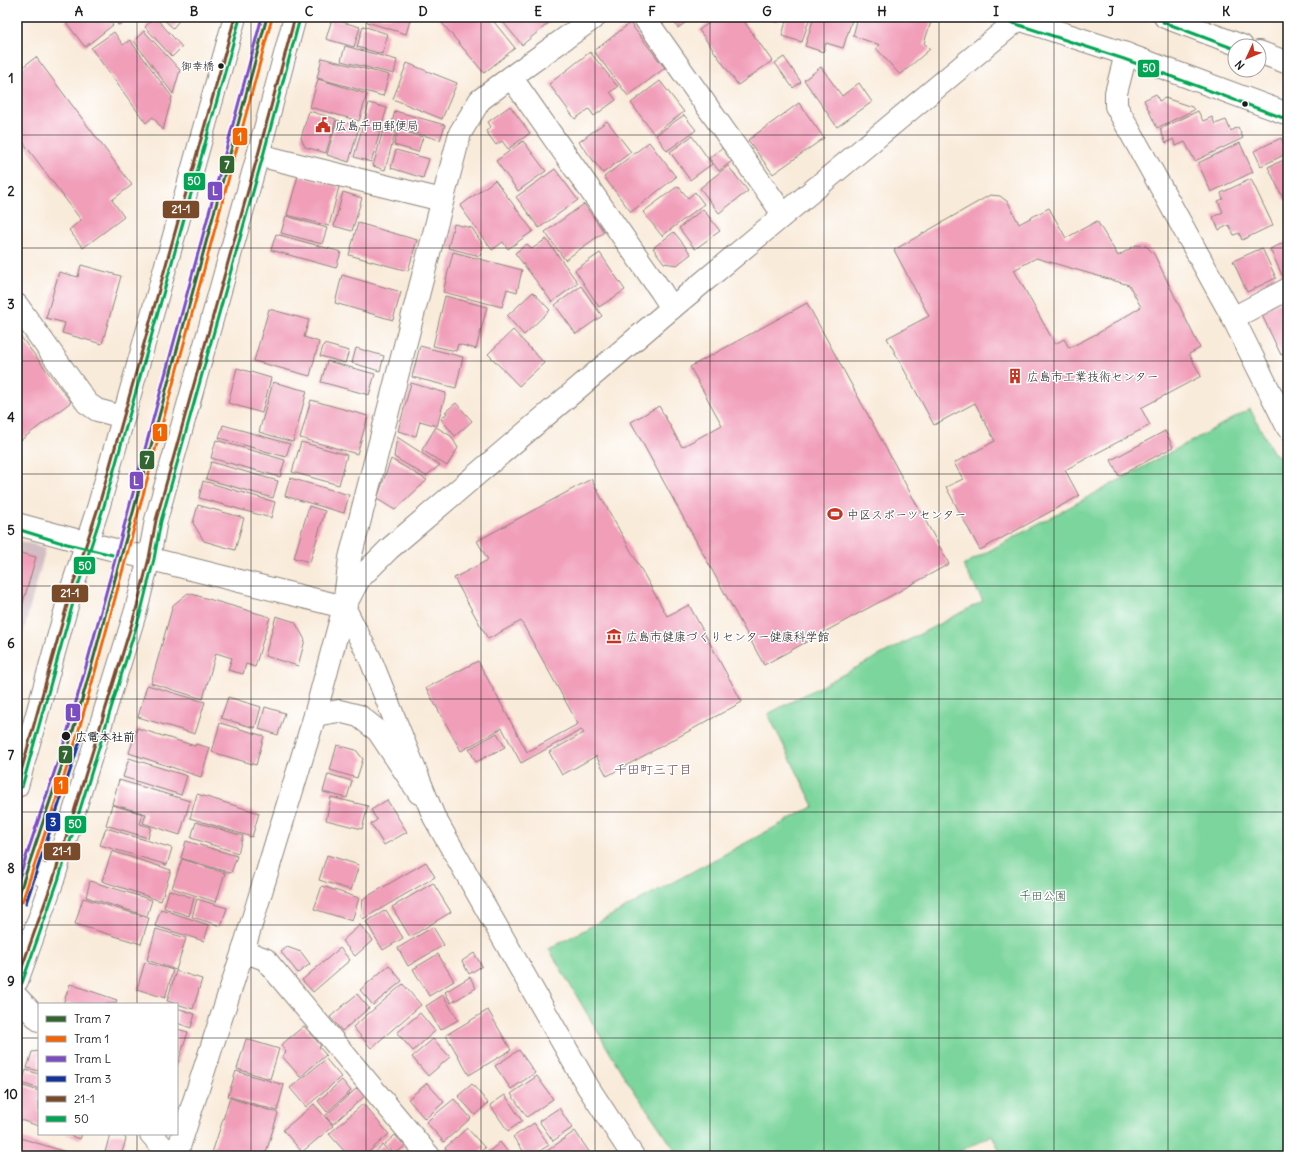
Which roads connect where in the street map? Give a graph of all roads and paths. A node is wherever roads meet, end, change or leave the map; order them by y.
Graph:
1 (235, 17) edge
2 (295, 17) edge
3 (595, 17) edge
4 (644, 17) edge
5 (1165, 17) edge
6 (1017, 18) edge
7 (1227, 40) edge
8 (1126, 54) junction
9 (1267, 55) edge
10 (1288, 63) edge
11 (511, 77) junction
12 (1288, 114) edge
13 (258, 155) junction
14 (442, 200) junction
15 (783, 214) junction
16 (1288, 289) edge
17 (17, 305) edge
18 (672, 308) junction
19 (1233, 318) junction
20 (123, 418) junction
21 (1288, 428) edge
22 (17, 524) edge
23 (87, 543) junction
24 (149, 558) junction
25 (344, 607) junction
26 (315, 715) junction
27 (17, 786) edge
28 (433, 814) junction
29 (17, 863) edge
30 (53, 880) junction
31 (243, 951) junction
32 (17, 981) edge
33 (17, 998) edge
34 (38, 1019) edge
35 (152, 1135) edge
36 (171, 1156) edge
37 (176, 1156) edge
38 (429, 1156) edge
39 (633, 1156) edge

1 - 20 street
2 - 13 street
3 - 11 street
4 - 15 street
5 - 7 street
6 - 8 street
6 - 15 street
8 - 12 street
8 - 19 street
9 - 10 street
11 - 14 street
11 - 18 street
13 - 14 street
13 - 24 street
14 - 25 street
15 - 18 street
16 - 19 street
17 - 20 street
18 - 25 street
19 - 21 street
20 - 23 street
22 - 23 street
23 - 24 street
23 - 27 street
24 - 25 street
24 - 30 street
25 - 26 street
25 - 28 street
26 - 28 street
26 - 31 street
28 - 39 street
29 - 30 street
30 - 32 street
31 - 37 street
31 - 38 street
33 - 34 street
35 - 36 street

